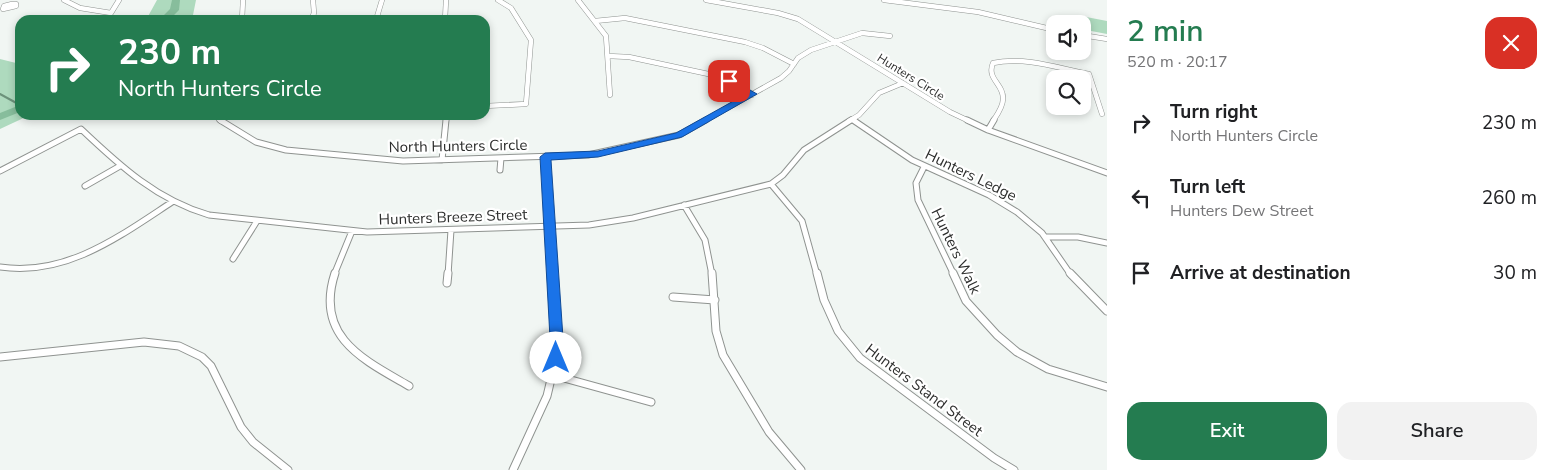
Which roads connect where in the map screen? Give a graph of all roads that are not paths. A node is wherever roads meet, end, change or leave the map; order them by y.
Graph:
1 (64, 0) edge
2 (119, 0) edge
3 (243, 0) edge
4 (313, 0) edge
5 (382, 0) edge
6 (446, 0) edge
7 (498, 0) edge
8 (578, 0) edge
9 (706, 0) edge
10 (884, 0) edge
11 (242, 15) edge
12 (313, 15) edge
13 (378, 15) edge
14 (444, 15) edge
15 (595, 21) junction
16 (1046, 28) edge
17 (890, 36) dead end
18 (1091, 36) edge
19 (1107, 39) edge
20 (837, 42) junction
21 (608, 56) junction
22 (794, 64) junction
23 (903, 83) junction
24 (752, 94) junction
25 (610, 95) dead end
26 (490, 106) edge
27 (1102, 114) dead end
28 (852, 119) junction
29 (220, 120) edge
30 (446, 120) edge
31 (988, 130) junction
32 (545, 157) junction
33 (501, 158) junction
34 (442, 160) junction
35 (120, 166) junction
36 (924, 167) junction
37 (500, 170) dead end
38 (0, 171) edge
39 (1107, 172) edge
40 (771, 184) junction
41 (85, 186) dead end
42 (172, 202) junction
43 (684, 205) junction
44 (257, 221) junction
45 (550, 226) junction
46 (451, 230) junction
47 (352, 231) junction
48 (1045, 237) junction
49 (1107, 243) edge
50 (232, 259) dead end
51 (0, 267) edge
52 (447, 283) dead end
53 (673, 296) dead end
54 (715, 300) junction
55 (1107, 311) edge
56 (0, 357) edge
57 (553, 375) junction
58 (409, 386) dead end
59 (1107, 388) edge
60 (651, 402) dead end
61 (288, 470) edge
62 (513, 470) edge
63 (801, 470) edge
64 (1014, 470) edge

1 - 2 street
3 - 11 street
4 - 12 street
5 - 13 street
6 - 14 street
7 - 26 street
8 - 15 street
9 - 20 street, Hunters Circle
10 - 16 street
15 - 21 street
15 - 22 street
17 - 20 street, North Hunters Circle
18 - 19 street
20 - 22 street, North Hunters Circle
20 - 23 street, Hunters Circle
21 - 24 street
21 - 25 street
22 - 24 street, North Hunters Circle
23 - 28 street, Hunters Breeze Street
23 - 31 street, Hunters Circle
24 - 32 street, North Hunters Circle
27 - 31 street
28 - 36 street, Hunters Ledge
28 - 40 street, Hunters Breeze Street
29 - 34 street, North Hunters Circle
30 - 34 street
31 - 39 street, Hunters Circle
32 - 33 street, North Hunters Circle
32 - 45 street
33 - 34 street, North Hunters Circle
33 - 37 street
35 - 38 street, Hunters Breeze Street
35 - 41 street
35 - 42 street, Hunters Breeze Street
36 - 48 street, Hunters Ledge
36 - 59 street, Hunters Walk
40 - 43 street, Hunters Breeze Street
40 - 64 street, Hunters Stand Street
42 - 44 street, Hunters Breeze Street
42 - 51 street
43 - 45 street, Hunters Breeze Street
43 - 54 street
44 - 47 street, Hunters Breeze Street
44 - 50 street
45 - 46 street, Hunters Breeze Street
45 - 57 street
46 - 47 street, Hunters Breeze Street
46 - 52 street
47 - 58 street
48 - 49 street
48 - 55 street, Hunters Ledge
53 - 54 street
54 - 63 street
56 - 61 street
57 - 60 street
57 - 62 street

